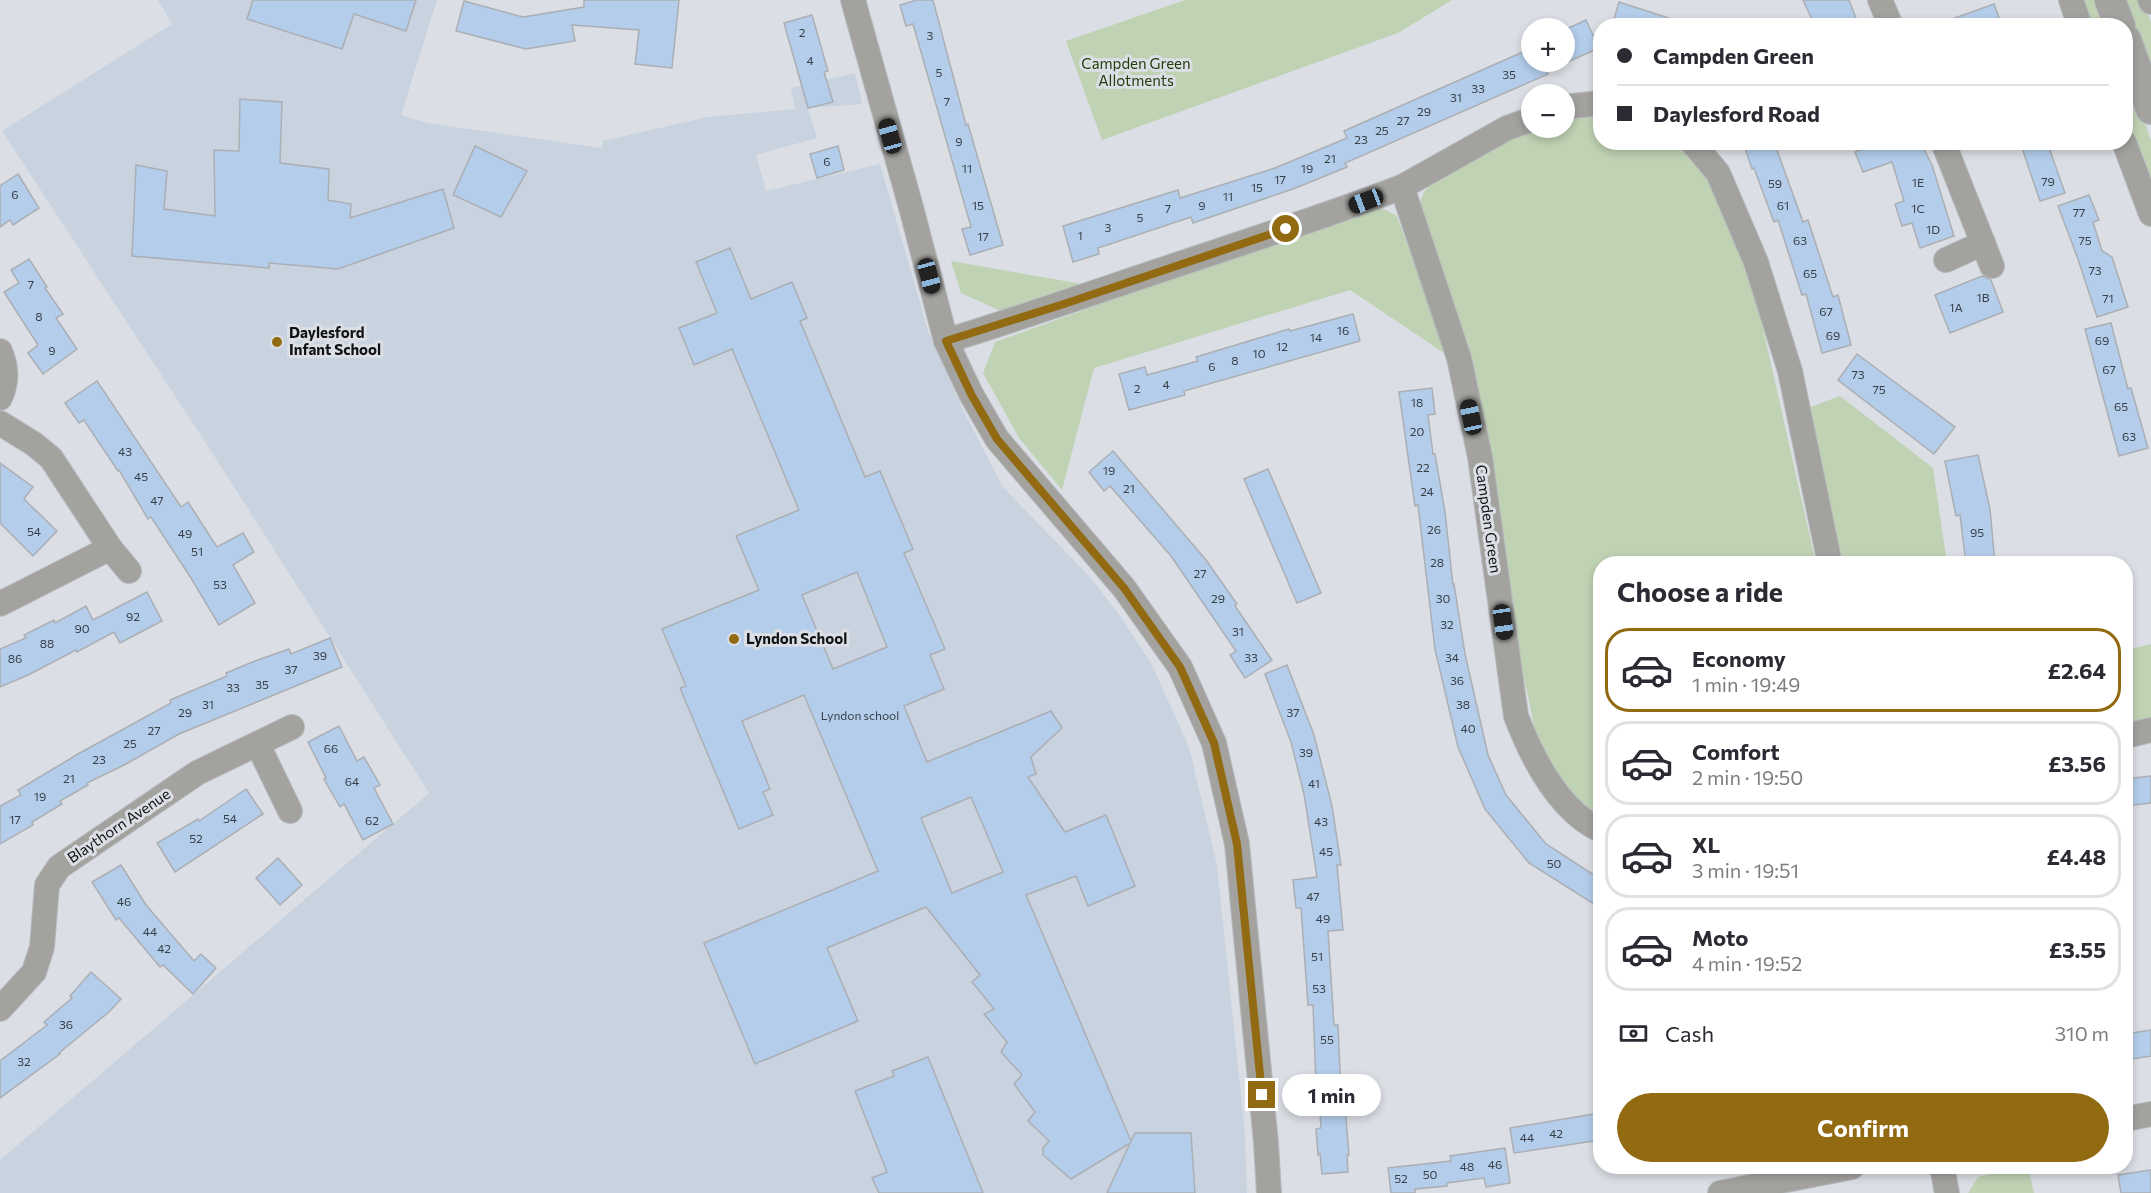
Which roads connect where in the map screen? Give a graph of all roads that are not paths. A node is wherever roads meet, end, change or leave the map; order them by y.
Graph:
1 (853, 0) edge
2 (1880, 0) edge
3 (2071, 0) edge
4 (2110, 0) edge
5 (1888, 18) edge
6 (2077, 18) edge
7 (2117, 18) edge
8 (2133, 59) edge
9 (1593, 104) edge
10 (1575, 106) edge
11 (2151, 109) edge
12 (1521, 123) edge
13 (1699, 150) edge
14 (1946, 150) edge
15 (2127, 150) edge
16 (1402, 187) junction
17 (2151, 214) edge
18 (1983, 243) junction
19 (1946, 260) dead end
20 (1992, 266) dead end
21 (946, 341) junction
22 (0, 351) edge
23 (0, 398) edge
24 (0, 423) edge
25 (110, 548) junction
26 (1828, 556) edge
27 (129, 571) dead end
28 (0, 604) edge
29 (292, 727) dead end
30 (2151, 730) edge
31 (2133, 734) edge
32 (258, 745) junction
33 (290, 811) dead end
34 (1593, 825) edge
35 (0, 1009) edge
36 (2151, 1114) edge
37 (2133, 1118) edge
38 (1816, 1174) edge
39 (1943, 1174) edge
40 (1269, 1193) edge
41 (1720, 1193) edge
42 (1947, 1193) edge

1 - 21 street
2 - 5 street
3 - 6 street
4 - 7 street
8 - 11 street
9 - 10 street
12 - 16 street
13 - 26 street
14 - 18 street
15 - 17 street
16 - 21 street
16 - 34 street, Campden Green
18 - 19 street
18 - 20 street
21 - 40 street
22 - 23 street
24 - 25 street
25 - 27 street
25 - 28 street
29 - 32 street, Blaythorn Avenue
30 - 31 street
32 - 33 street
32 - 35 street, Blaythorn Avenue
36 - 37 street
38 - 41 street
39 - 42 street

